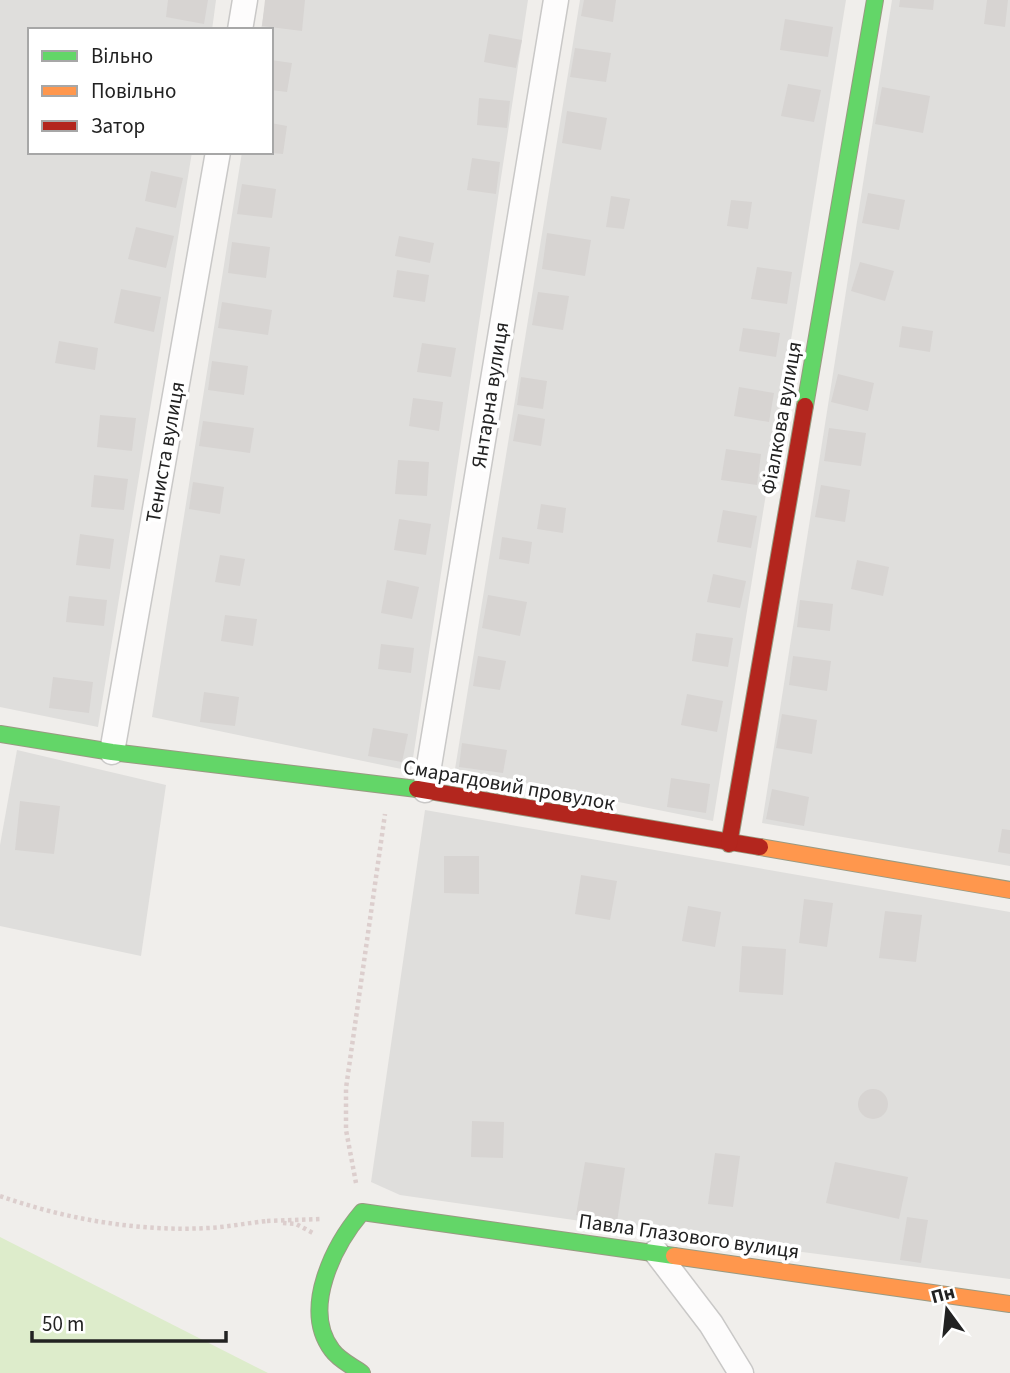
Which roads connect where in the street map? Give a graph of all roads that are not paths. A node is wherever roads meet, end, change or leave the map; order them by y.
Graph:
1 (245, 0) edge
2 (556, 0) edge
3 (875, 0) edge
4 (240, 28) edge
5 (218, 154) edge
6 (0, 734) edge
7 (112, 752) junction
8 (425, 790) junction
9 (729, 844) junction
10 (1010, 890) edge
11 (656, 1252) junction
12 (1010, 1304) edge
13 (362, 1373) edge
14 (741, 1373) edge

1 - 4 street
2 - 8 street, Янтарна вулиця
3 - 9 street, Фіалкова вулиця
5 - 7 street, Тениста вулиця
6 - 7 street, Смарагдовий провулок
7 - 8 street, Смарагдовий провулок
8 - 9 street, Смарагдовий провулок
9 - 10 street, Смарагдовий провулок
11 - 12 street, Павла Глазового вулиця
11 - 13 street, Павла Глазового вулиця
11 - 14 street

